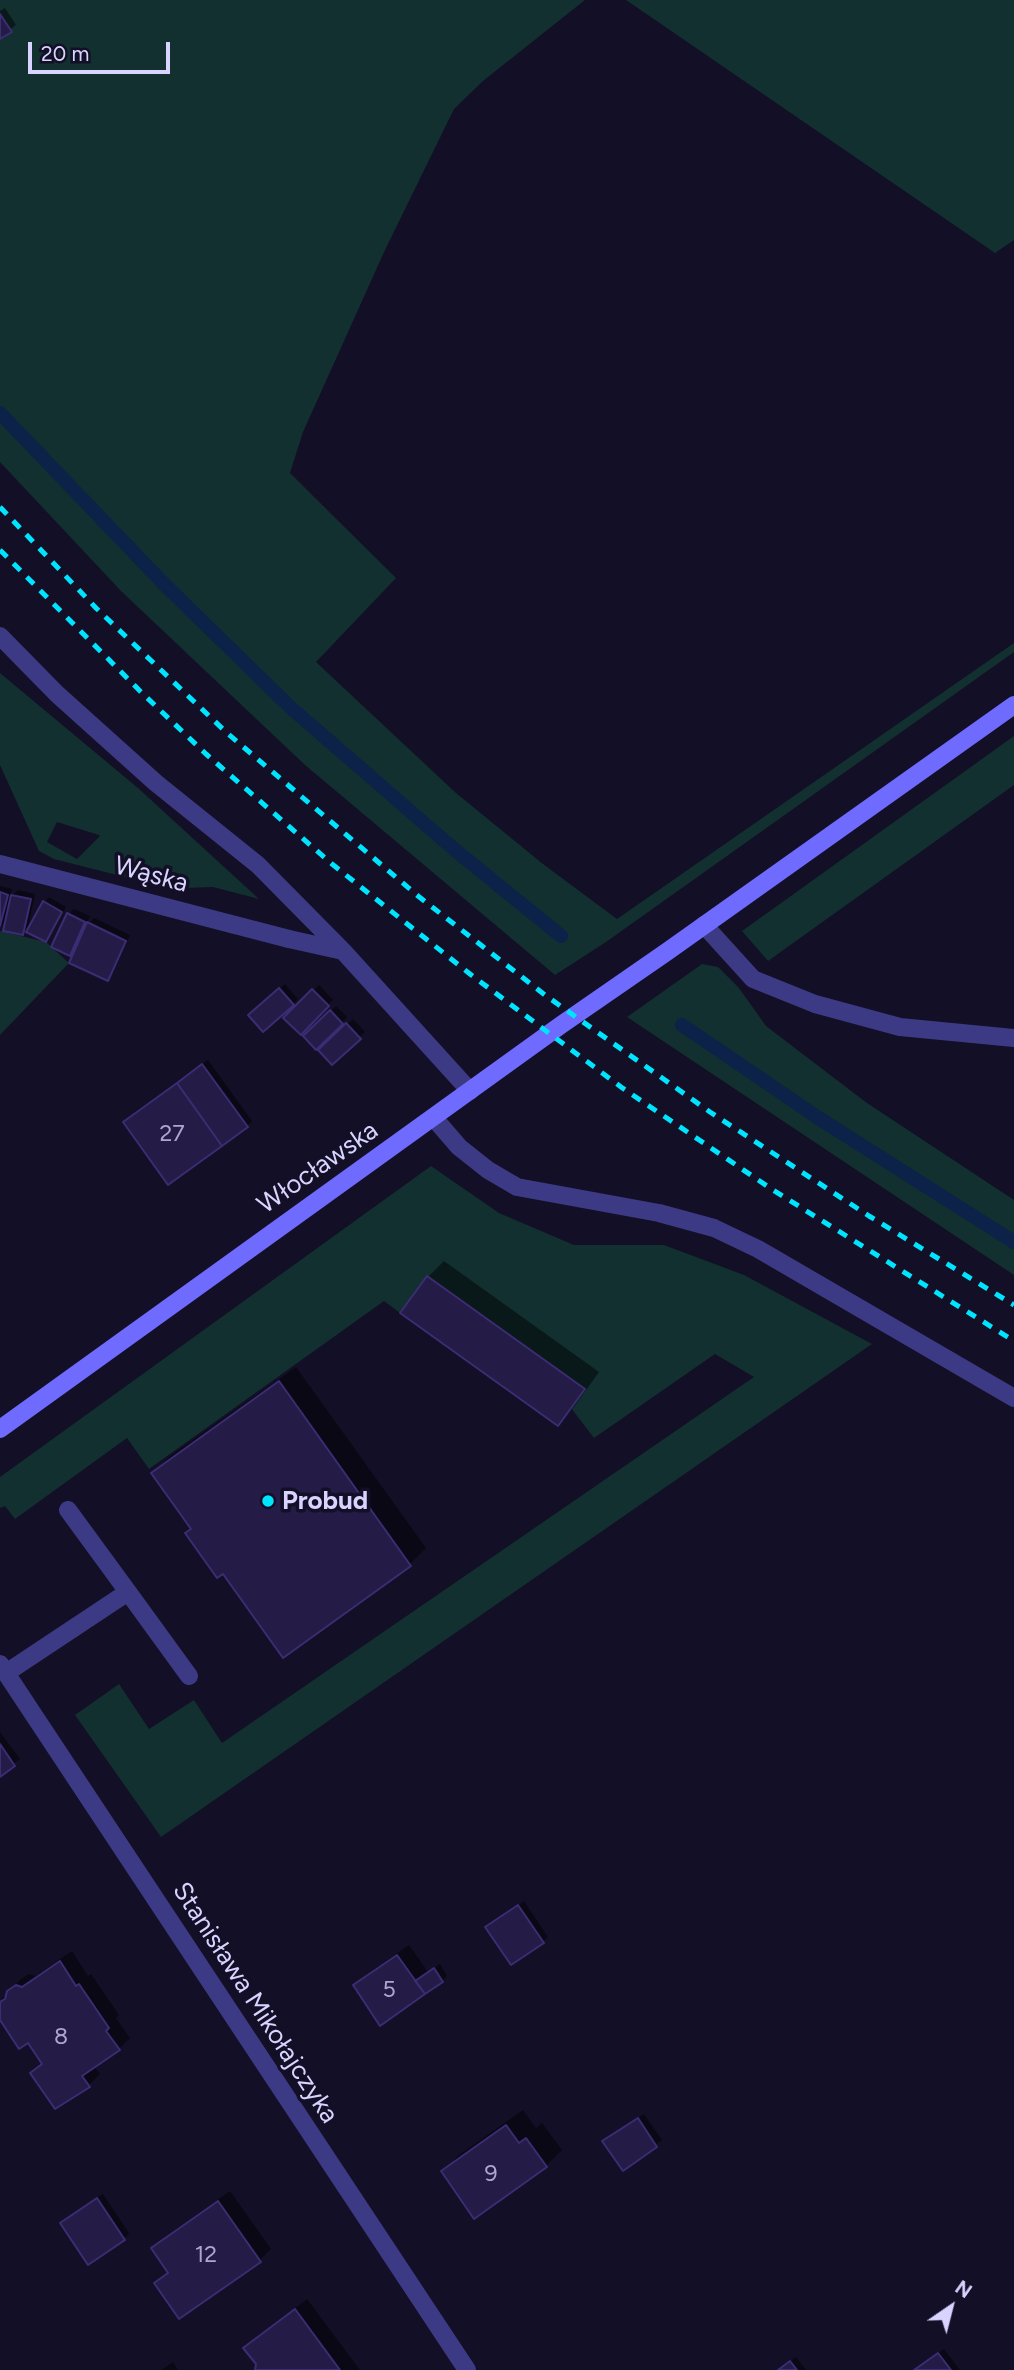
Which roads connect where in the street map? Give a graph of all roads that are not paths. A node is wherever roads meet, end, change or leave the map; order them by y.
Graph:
1 (0, 636) edge
2 (1014, 705) edge
3 (0, 864) edge
4 (704, 925) junction
5 (343, 951) junction
6 (1014, 1038) edge
7 (470, 1091) junction
8 (434, 1118) junction
9 (1014, 1398) edge
10 (0, 1429) edge
11 (68, 1510) dead end
12 (128, 1591) junction
13 (3, 1669) edge
14 (189, 1676) dead end
15 (467, 2370) edge

1 - 5 street
2 - 4 street, Włocławska
3 - 5 street, Wąska
4 - 6 street
4 - 7 street, Włocławska
5 - 7 street
7 - 8 street, Włocławska
8 - 9 street
8 - 10 street, Włocławska
11 - 12 street
12 - 13 street
12 - 14 street
13 - 15 street, Stanisława Mikołajczyka

